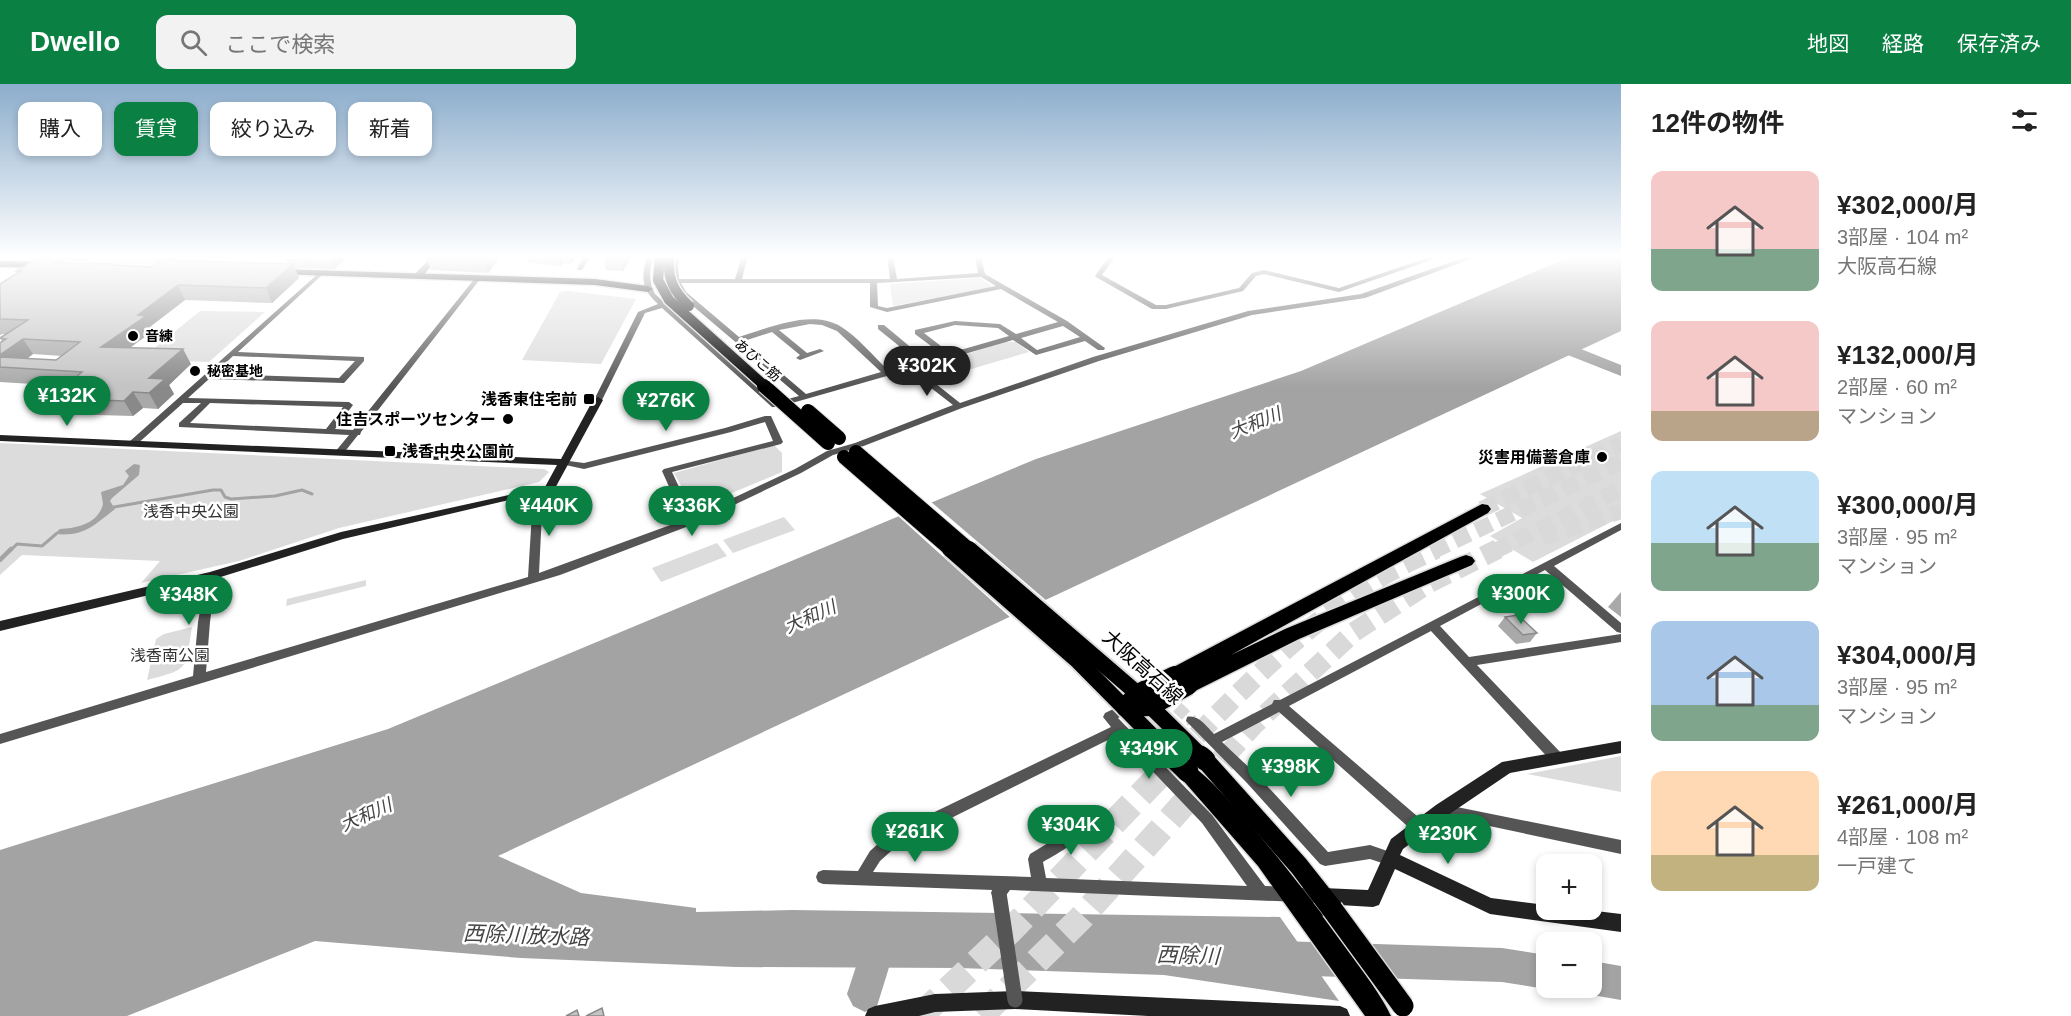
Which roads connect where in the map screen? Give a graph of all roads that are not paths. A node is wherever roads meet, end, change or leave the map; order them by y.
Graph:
1 (292, 299) edge
2 (461, 299) edge
3 (658, 299) edge
4 (669, 299) edge
5 (682, 299) edge
6 (690, 299) edge
7 (874, 299) edge
8 (940, 299) edge
9 (1024, 299) edge
10 (1141, 299) edge
11 (1199, 299) edge
12 (1339, 299) edge
13 (663, 305) junction
14 (713, 319) junction
15 (1064, 323) junction
16 (687, 327) junction
17 (775, 330) junction
18 (883, 330) dead end
19 (1015, 337) junction
20 (1086, 338) junction
21 (738, 340) junction
22 (1101, 348) dead end
23 (820, 351) dead end
24 (231, 354) junction
25 (949, 356) junction
26 (925, 363) junction
27 (910, 367) junction
28 (886, 373) junction
29 (208, 376) junction
30 (804, 396) junction
31 (181, 400) junction
32 (209, 400) junction
33 (598, 400) joint
34 (959, 406) junction
35 (329, 431) junction
36 (357, 433) junction
37 (0, 438) edge
38 (132, 444) junction
39 (842, 448) junction
40 (340, 452) junction
41 (564, 462) junction
42 (549, 490) junction
43 (1482, 509) tunnel mouth
44 (690, 522) junction
45 (1621, 526) edge
46 (1466, 561) dead end
47 (1546, 566) junction
48 (211, 576) junction
49 (533, 579) junction
50 (1432, 625) junction
51 (0, 626) edge
52 (1621, 629) edge
53 (1621, 638) edge
54 (1467, 662) junction
55 (199, 680) junction
56 (1181, 680) junction
57 (1143, 700) junction
58 (1278, 704) junction
59 (1192, 721) tunnel mouth
60 (1121, 728) junction
61 (0, 738) edge
62 (1214, 740) junction
63 (1621, 747) edge
64 (1557, 758) junction
65 (1197, 766) junction
66 (1442, 810) junction
67 (1084, 822) dead end
68 (1419, 827) junction
69 (1621, 847) edge
70 (1391, 859) junction
71 (823, 877) dead end
72 (864, 878) junction
73 (1040, 884) junction
74 (1002, 888) junction
75 (1261, 893) junction
76 (1297, 901) junction
77 (1327, 902) junction
78 (1621, 923) edge
79 (1015, 1000) junction
80 (1376, 1011) edge
81 (1406, 1011) edge
82 (875, 1016) edge
83 (1340, 1016) edge

1 - 24 street
2 - 36 street
3 - 13 street
4 - 39 main road, あびこ筋, bridge
5 - 39 main road, あびこ筋, bridge
6 - 14 street
7 - 8 street
9 - 15 street
10 - 11 street
12 - 34 street
13 - 16 street
13 - 33 street
14 - 16 street
14 - 21 street
15 - 19 street
15 - 20 street
16 - 30 street
17 - 21 street
17 - 23 street
17 - 28 street
18 - 26 street
19 - 20 street
19 - 25 street
19 - 25 street
20 - 22 street
21 - 30 street
24 - 29 street
24 - 29 street
25 - 26 street
26 - 27 street
27 - 28 street
27 - 34 street
28 - 30 street
29 - 31 street
31 - 32 street
31 - 38 street
32 - 35 street
32 - 35 street
33 - 41 street
34 - 39 street
35 - 36 street
36 - 40 street
37 - 38 street
38 - 40 street
39 - 44 street
39 - 57 main road, 大阪高石線, bridge
40 - 41 street
41 - 42 street
41 - 44 street
42 - 48 street
42 - 49 street
43 - 56 highway
44 - 49 street
45 - 47 street
46 - 56 highway
47 - 50 street
47 - 52 street
48 - 51 street
48 - 55 street
49 - 55 street
50 - 54 street
50 - 58 street
53 - 54 street
54 - 64 street
55 - 61 street
56 - 57 highway, bridge
57 - 60 street
57 - 65 main road, 大阪高石線, bridge
57 - 65 main road, 大阪高石線, bridge
58 - 62 street
58 - 68 street
59 - 62 street
60 - 72 street
60 - 75 street
62 - 70 street
63 - 64 street
64 - 66 street
65 - 76 main road, 大阪高石線
65 - 77 main road, 大阪高石線
66 - 68 street
66 - 69 street
67 - 73 street
68 - 70 street
70 - 77 street
70 - 78 street
71 - 72 street
72 - 74 street
73 - 74 street
73 - 75 street
74 - 79 street, bridge
75 - 76 street
76 - 77 street
76 - 80 main road, 大阪高石線
77 - 81 main road, 大阪高石線, bridge
79 - 82 street
79 - 83 street

